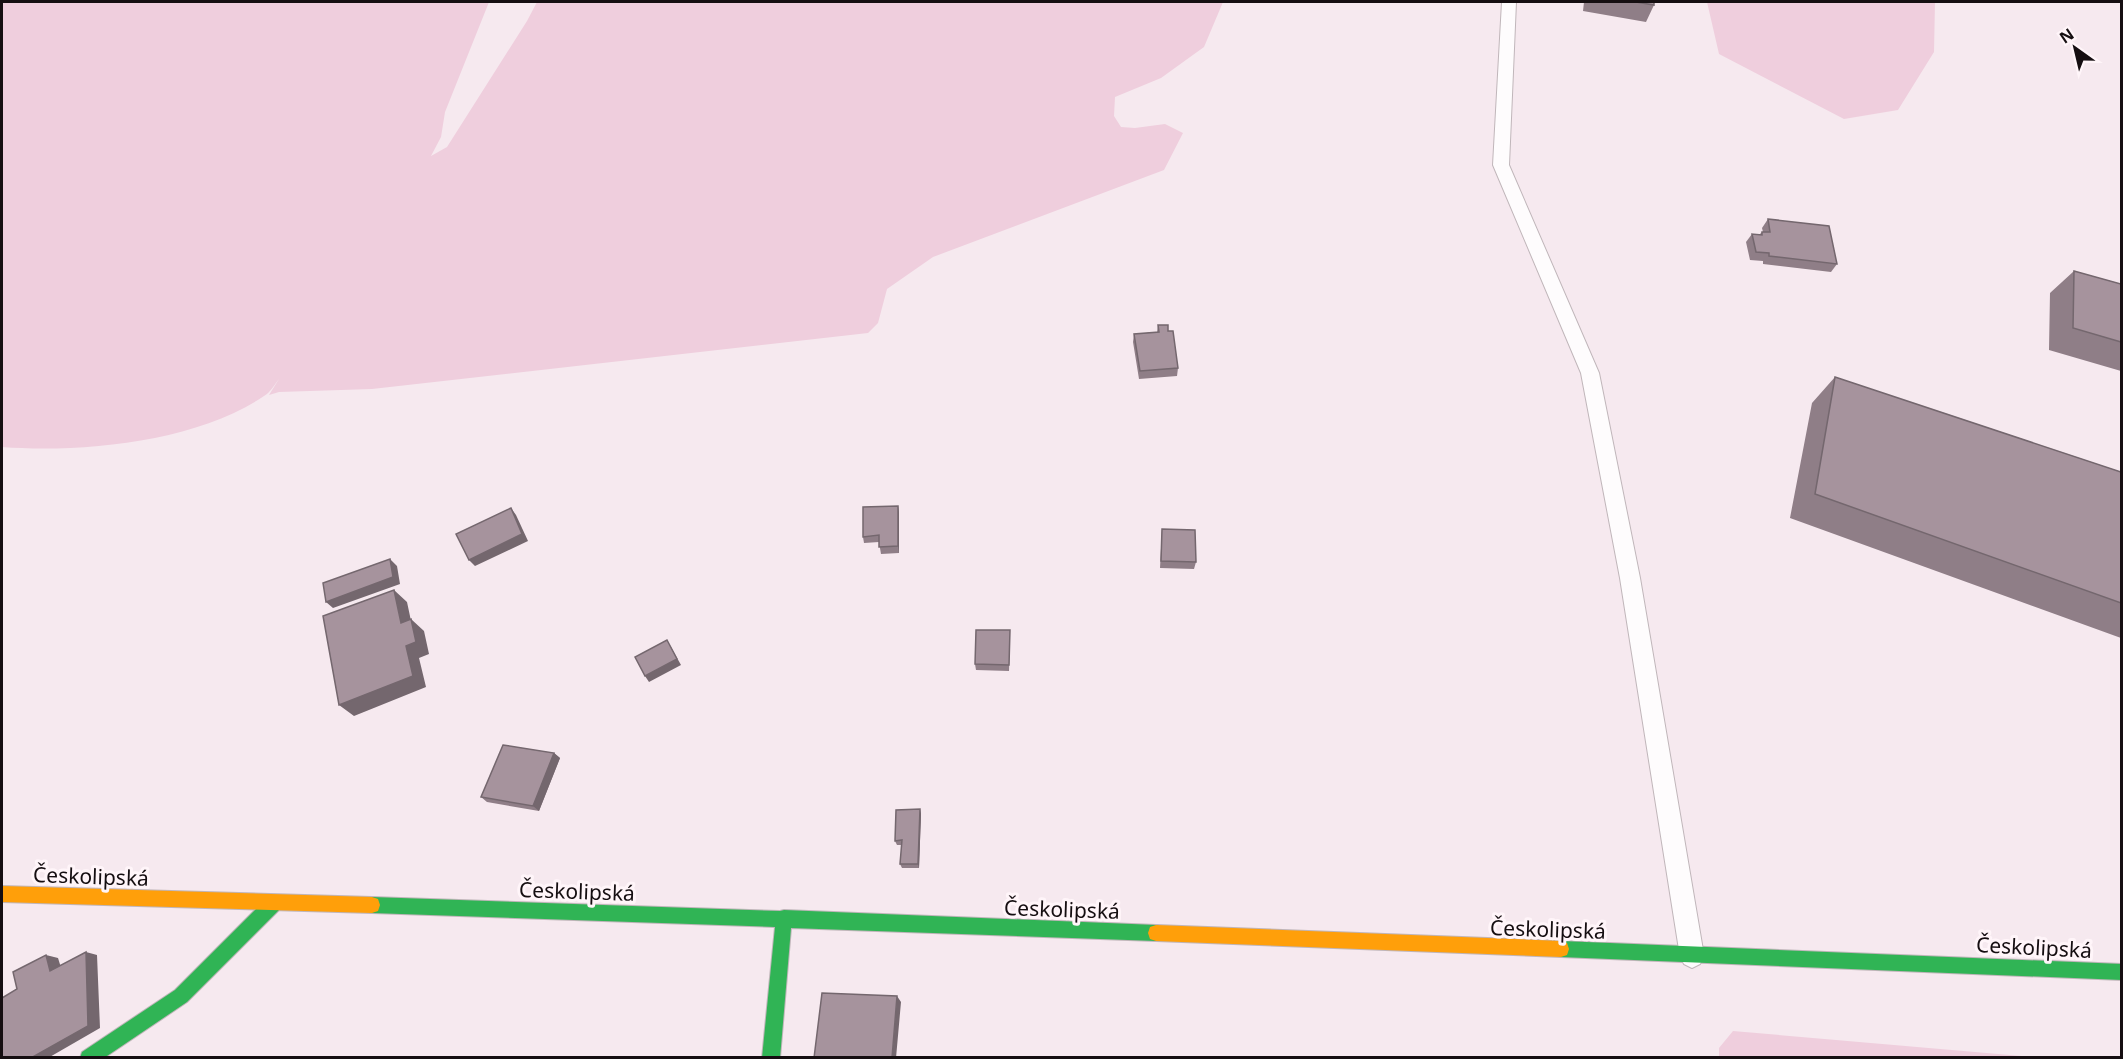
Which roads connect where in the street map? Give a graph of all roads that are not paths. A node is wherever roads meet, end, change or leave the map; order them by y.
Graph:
1 (1509, 2) edge
2 (2, 894) edge
3 (273, 904) junction
4 (784, 918) junction
5 (1692, 956) junction
6 (2121, 972) edge
7 (88, 1058) edge
8 (771, 1058) edge

1 - 5 lane
2 - 3 main road, Českolipská
3 - 4 main road, Českolipská
3 - 7 main road
4 - 5 main road, Českolipská
4 - 8 main road
5 - 6 main road, Českolipská

